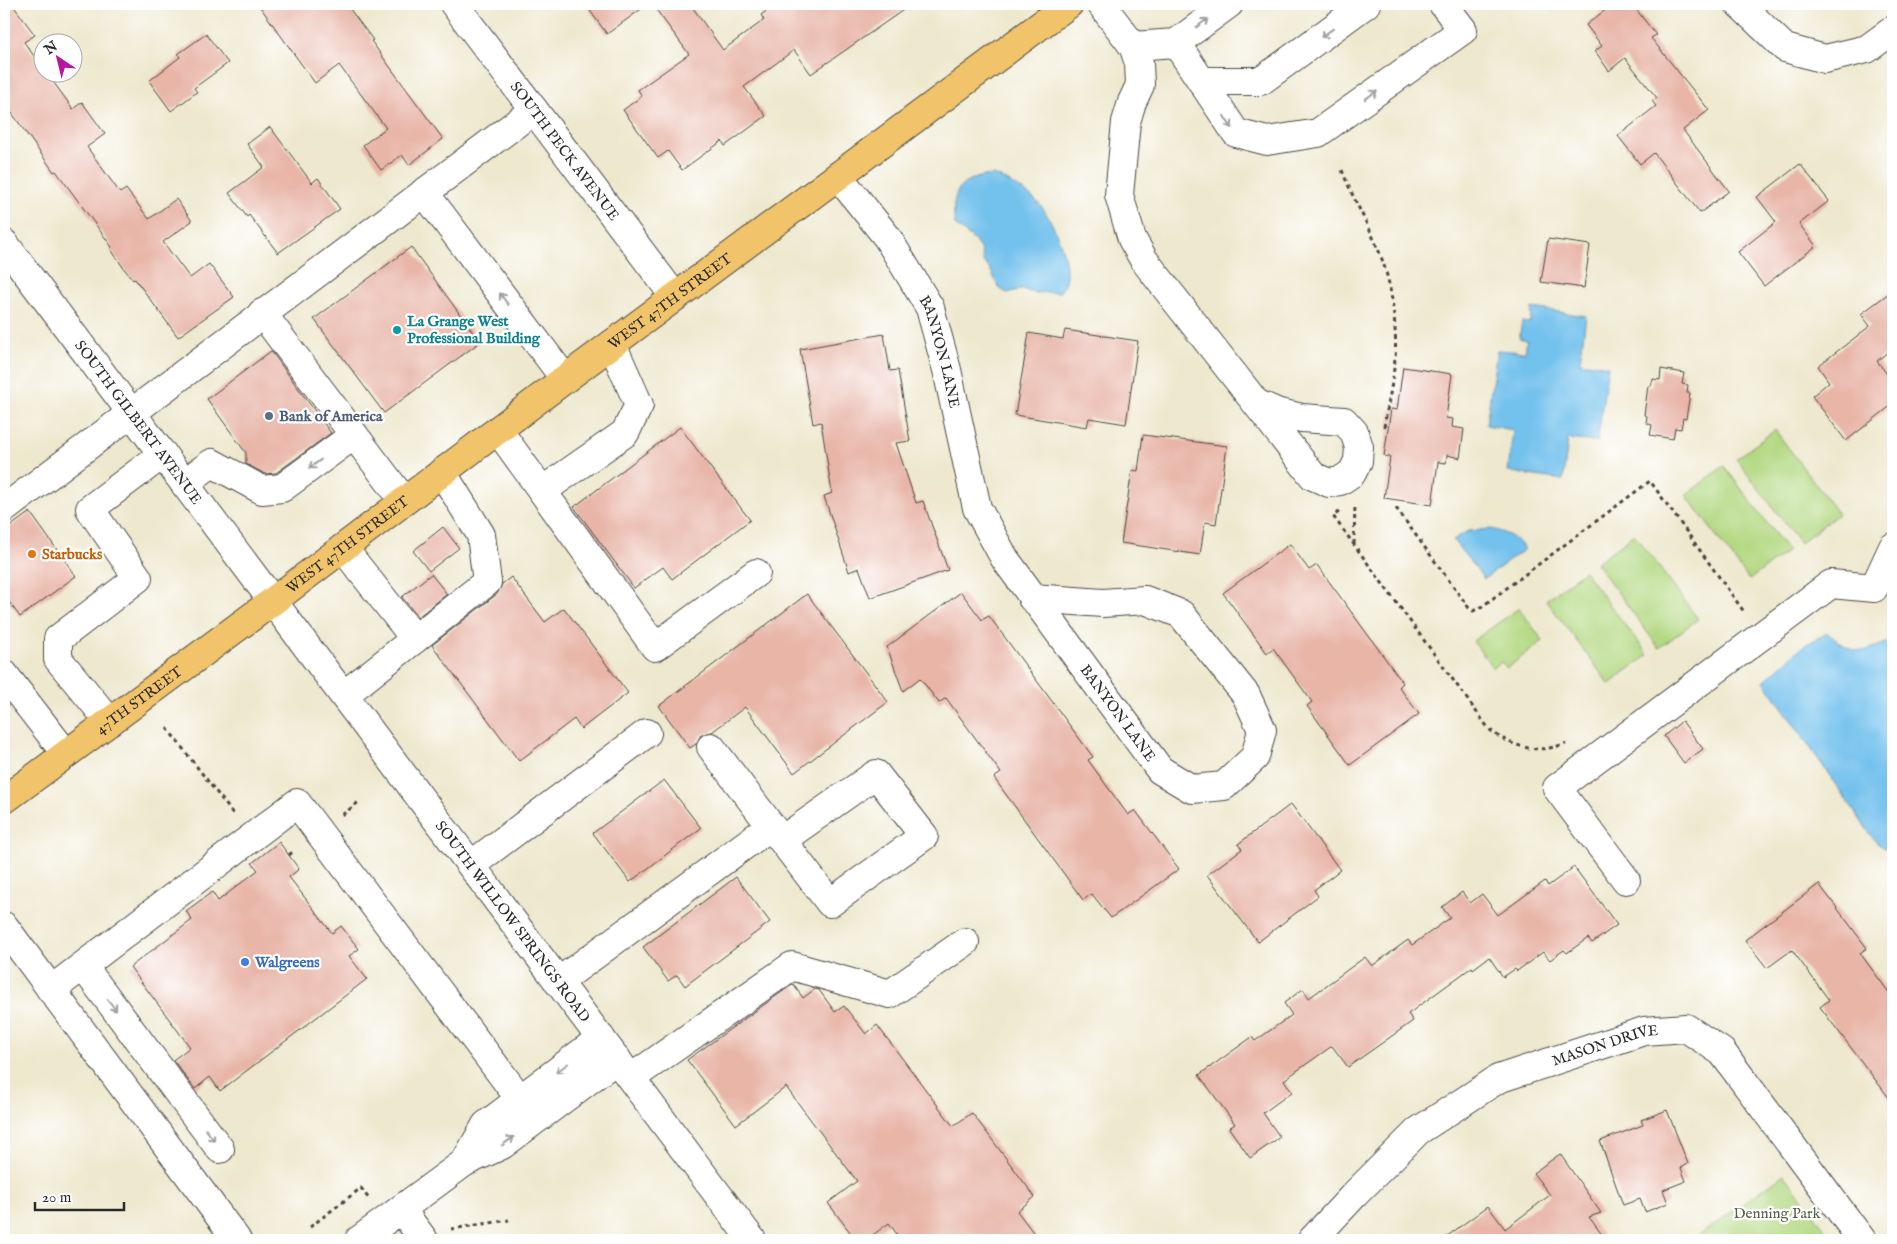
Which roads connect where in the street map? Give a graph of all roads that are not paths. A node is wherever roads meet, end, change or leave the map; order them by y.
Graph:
1 (454, 4) edge
2 (1069, 4) edge
3 (1101, 4) edge
4 (1229, 4) edge
5 (1366, 4) edge
6 (1444, 4) edge
7 (1739, 4) edge
8 (1893, 30) edge
9 (1176, 43) junction
10 (1133, 46) junction
11 (1202, 81) junction
12 (534, 110) junction
13 (838, 176) junction
14 (424, 192) junction
15 (4, 243) edge
16 (675, 297) junction
17 (262, 313) junction
18 (612, 344) junction
19 (565, 379) junction
20 (1258, 404) dead end
21 (131, 412) junction
22 (498, 430) junction
23 (354, 435) junction
24 (163, 454) junction
25 (442, 472) junction
26 (184, 483) junction
27 (542, 491) junction
28 (404, 501) junction
29 (4, 509) edge
30 (1893, 547) edge
31 (343, 548) junction
32 (756, 573) dead end
33 (1032, 598) junction
34 (273, 601) junction
35 (415, 638) junction
36 (4, 674) edge
37 (344, 695) junction
38 (110, 722) junction
39 (647, 734) dead end
40 (711, 747) dead end
41 (66, 754) junction
42 (4, 800) edge
43 (777, 833) junction
44 (471, 865) junction
45 (1626, 880) dead end
46 (4, 926) edge
47 (965, 942) dead end
48 (83, 966) junction
49 (558, 982) junction
50 (51, 990) junction
51 (616, 1059) junction
52 (520, 1099) junction
53 (220, 1149) dead end
54 (465, 1162) junction
55 (401, 1209) junction
56 (237, 1240) edge
57 (359, 1240) edge
58 (424, 1240) edge
59 (752, 1240) edge
60 (1312, 1240) edge
61 (1862, 1240) edge

1 - 12 street, SOUTH PECK AVENUE
2 - 13 main road, WEST 47TH STREET
3 - 10 street
9 -> 4 street
5 -> 11 street
11 -> 6 street
7 - 8 street
9 - 10 street
9 - 11 street
10 - 20 street
12 - 14 street
12 - 16 street, SOUTH PECK AVENUE
13 - 16 main road, WEST 47TH STREET
13 - 33 street, BANYON LANE
14 - 17 street
19 -> 14 street
15 - 21 street, SOUTH GILBERT AVENUE
16 - 18 main road, WEST 47TH STREET
17 - 21 street
17 - 23 street
18 - 19 main road, WEST 47TH STREET
18 - 27 street
19 - 22 main road, WEST 47TH STREET
21 - 24 street, SOUTH GILBERT AVENUE
21 - 29 street
22 - 25 main road, WEST 47TH STREET
22 - 27 street
23 -> 26 street
23 - 28 street
24 - 26 street, SOUTH GILBERT AVENUE
24 - 38 street
25 - 28 main road, WEST 47TH STREET
25 - 35 street
26 - 34 street, SOUTH GILBERT AVENUE
27 - 32 street
28 - 31 main road, WEST 47TH STREET
30 - 45 street
31 - 34 main road, WEST 47TH STREET
31 - 35 street
33 - 33 street, BANYON LANE
34 - 37 street, SOUTH WILLOW SPRINGS ROAD
34 - 38 main road, 47TH STREET
35 - 37 street
36 - 41 street
37 - 44 street, SOUTH WILLOW SPRINGS ROAD
38 - 41 main road, 47TH STREET
39 - 44 street
40 - 43 street
41 - 42 main road, 47TH STREET
43 - 43 street
43 - 49 street
44 - 49 street, SOUTH WILLOW SPRINGS ROAD
46 - 50 street
47 - 51 street
48 - 50 street
48 - 52 street
48 -> 53 street
49 - 51 street, SOUTH WILLOW SPRINGS ROAD
50 - 56 street
51 -> 52 street
54 -> 51 street
51 - 59 street, SOUTH WILLOW SPRINGS ROAD
52 - 54 street
54 - 55 street
55 - 57 street
55 - 58 street
60 - 61 street, MASON DRIVE

